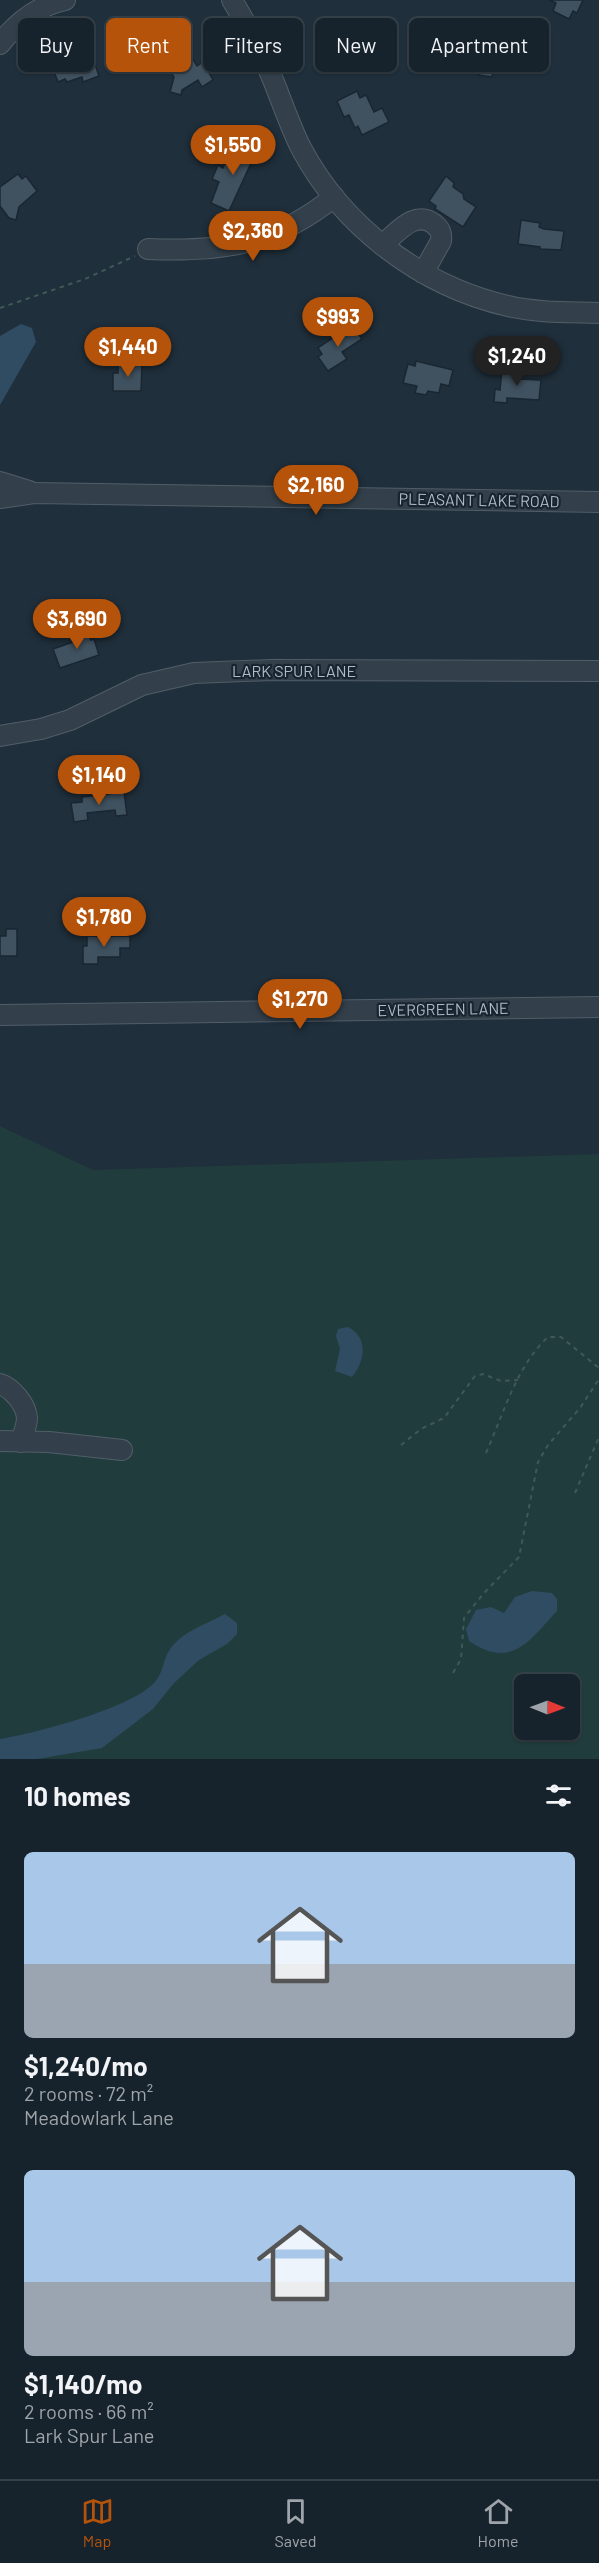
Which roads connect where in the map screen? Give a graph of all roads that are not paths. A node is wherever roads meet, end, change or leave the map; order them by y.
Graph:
1 (65, 0) edge
2 (232, 0) edge
3 (0, 44) edge
4 (334, 197) junction
5 (382, 245) junction
6 (148, 249) road end
7 (423, 273) junction
8 (599, 313) edge
9 (0, 482) edge
10 (34, 493) junction
11 (0, 498) edge
12 (599, 502) edge
13 (599, 671) edge
14 (0, 736) edge
15 (599, 1007) edge
16 (0, 1015) edge
17 (0, 1384) edge
18 (0, 1441) edge
19 (21, 1442) junction
20 (122, 1450) dead end

1 - 3 street
2 - 4 street
4 - 5 street
4 - 6 street
5 - 7 street
5 - 7 street
7 - 8 street
9 - 10 street, PLEASANT LAKE ROAD
10 - 11 street, PLEASANT LAKE ROAD
10 - 12 street, PLEASANT LAKE ROAD
13 - 14 street, LARK SPUR LANE
15 - 16 street, EVERGREEN LANE
17 - 19 street
18 - 19 street
19 - 20 street

